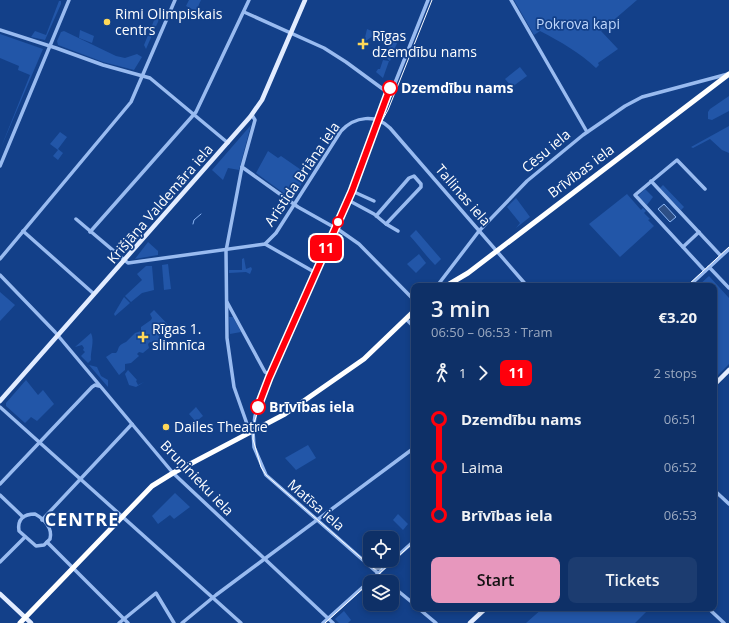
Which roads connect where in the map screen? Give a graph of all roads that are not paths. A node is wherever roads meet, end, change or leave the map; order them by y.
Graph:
1 (69, 0) edge
2 (175, 0) edge
3 (249, 0) edge
4 (305, 0) edge
5 (428, 0) edge
6 (511, 0) edge
7 (244, 12) junction
8 (0, 30) edge
9 (290, 33) junction
10 (50, 46) junction
11 (729, 74) edge
12 (143, 76) junction
13 (703, 80) junction
14 (713, 85) junction
15 (391, 95) junction
16 (194, 114) junction
17 (252, 115) junction
18 (381, 120) junction
19 (587, 132) junction
20 (228, 143) junction
21 (0, 166) edge
22 (242, 167) junction
23 (651, 181) junction
24 (705, 189) dead end
25 (352, 191) junction
26 (348, 200) junction
27 (374, 201) dead end
28 (294, 204) junction
29 (376, 216) junction
30 (76, 219) dead end
31 (386, 224) junction
32 (335, 228) junction
33 (479, 230) junction
34 (23, 231) junction
35 (398, 231) dead end
36 (90, 232) junction
37 (699, 232) junction
38 (265, 244) junction
39 (683, 247) junction
40 (729, 249) edge
41 (226, 251) junction
42 (497, 252) junction
43 (721, 256) junction
44 (0, 259) edge
45 (124, 261) junction
46 (709, 267) junction
47 (705, 271) junction
48 (316, 273) junction
49 (0, 275) edge
50 (439, 283) edge
51 (451, 283) edge
52 (524, 283) edge
53 (692, 283) edge
54 (729, 288) edge
55 (94, 294) junction
56 (411, 297) edge
57 (226, 302) junction
58 (411, 314) edge
59 (406, 319) junction
60 (411, 324) edge
61 (58, 336) junction
62 (728, 373) edge
63 (270, 375) junction
64 (717, 382) edge
65 (99, 386) junction
66 (0, 401) edge
67 (0, 407) edge
68 (132, 424) junction
69 (253, 431) junction
70 (245, 435) junction
71 (39, 443) junction
72 (411, 450) edge
73 (173, 473) junction
74 (80, 480) junction
75 (0, 484) edge
76 (717, 493) edge
77 (0, 496) edge
78 (729, 504) edge
79 (23, 517) junction
80 (121, 517) junction
81 (42, 520) junction
82 (316, 520) junction
83 (25, 537) junction
84 (47, 542) junction
85 (411, 543) edge
86 (264, 559) junction
87 (0, 562) edge
88 (73, 567) junction
89 (378, 573) junction
90 (399, 592) edge
91 (0, 594) edge
92 (212, 598) junction
93 (411, 602) edge
94 (422, 611) edge
95 (483, 611) edge
96 (711, 611) edge
97 (25, 618) junction
98 (124, 619) junction
99 (328, 619) junction
100 (20, 623) edge
101 (31, 623) edge
102 (119, 623) edge
103 (128, 623) edge
104 (174, 623) edge
105 (182, 623) edge
106 (241, 623) edge
107 (323, 623) edge
108 (333, 623) edge
109 (436, 623) edge
110 (470, 623) edge
111 (724, 623) edge

1 - 10 street
2 - 12 street
3 - 7 street
4 - 9 main road, Krišjāņa Valdemāra iela
5 - 15 street, Matīsa iela
6 - 19 street
7 - 9 street
7 - 16 street
8 - 10 street
9 - 15 street
9 - 17 main road, Krišjāņa Valdemāra iela
10 - 12 street
10 - 21 street
11 - 13 street, Cēsu iela
11 - 14 highway, Brīvības iela
12 - 16 street
12 - 34 street
13 - 14 street
13 - 19 street, Cēsu iela
14 - 42 highway, Brīvības iela
15 - 18 street, Matīsa iela
16 - 20 street
16 - 36 street
17 - 20 main road, Krišjāņa Valdemāra iela
17 - 22 street
18 - 25 street, Matīsa iela
18 - 28 street, Aristida Briāna iela
18 - 33 street, Tallinas iela
19 - 33 street, Cēsu iela
20 - 45 main road, Krišjāņa Valdemāra iela
22 - 28 street
22 - 41 street
23 - 24 street
23 - 37 street
23 - 39 street
25 - 26 street, Matīsa iela
25 - 27 street
26 - 29 street
26 - 32 street, Matīsa iela
28 - 32 street
28 - 38 street, Aristida Briāna iela
29 - 31 street
29 - 31 street
30 - 36 street
31 - 35 street
32 - 48 street, Matīsa iela
32 - 56 street
33 - 42 street, Tallinas iela
33 - 50 street, Cēsu iela
34 - 44 street
34 - 55 street
36 - 45 street
37 - 39 street
37 - 43 street
38 - 41 street, Aristida Briāna iela
38 - 48 street
39 - 47 street
40 - 43 street
41 - 45 street, Aristida Briāna iela
41 - 57 street
42 - 51 highway, Brīvības iela
42 - 52 street, Tallinas iela
43 - 46 street
45 - 55 main road, Krišjāņa Valdemāra iela
46 - 47 street
46 - 54 street
47 - 53 street
48 - 63 street, Matīsa iela
49 - 61 street, Bruņinieku iela
55 - 61 main road, Krišjāņa Valdemāra iela
57 - 63 street
57 - 70 street
58 - 59 highway
59 - 60 street
59 - 69 highway
61 - 65 street, Bruņinieku iela
61 - 66 main road, Krišjāņa Valdemāra iela
62 - 64 main road
63 - 69 street, Matīsa iela
65 - 68 street, Bruņinieku iela
65 - 71 street
67 - 71 street
68 - 73 street, Bruņinieku iela
68 - 74 street
69 - 70 highway
69 - 82 street, Matīsa iela
70 - 73 highway
71 - 74 street
71 - 75 street
72 - 82 street
73 - 80 highway
73 - 86 street, Bruņinieku iela
74 - 80 street
74 - 81 street
76 - 78 street
77 - 79 street
79 - 81 street
79 - 83 street
80 - 88 highway
80 - 92 street
81 - 84 street
82 - 86 street
82 - 89 street, Matīsa iela
83 - 84 street
83 - 87 street
84 - 88 street
85 - 89 street
86 - 92 street
86 - 99 street, Bruņinieku iela
88 - 97 highway
88 - 98 street
89 - 99 street
90 - 93 street
91 - 97 main road
92 - 105 street
92 - 106 street
94 - 109 street
95 - 110 main road
96 - 111 street
97 - 100 highway
97 - 101 main road
98 - 102 street
98 - 103 street
98 - 104 street
99 - 107 street
99 - 108 street, Bruņinieku iela

